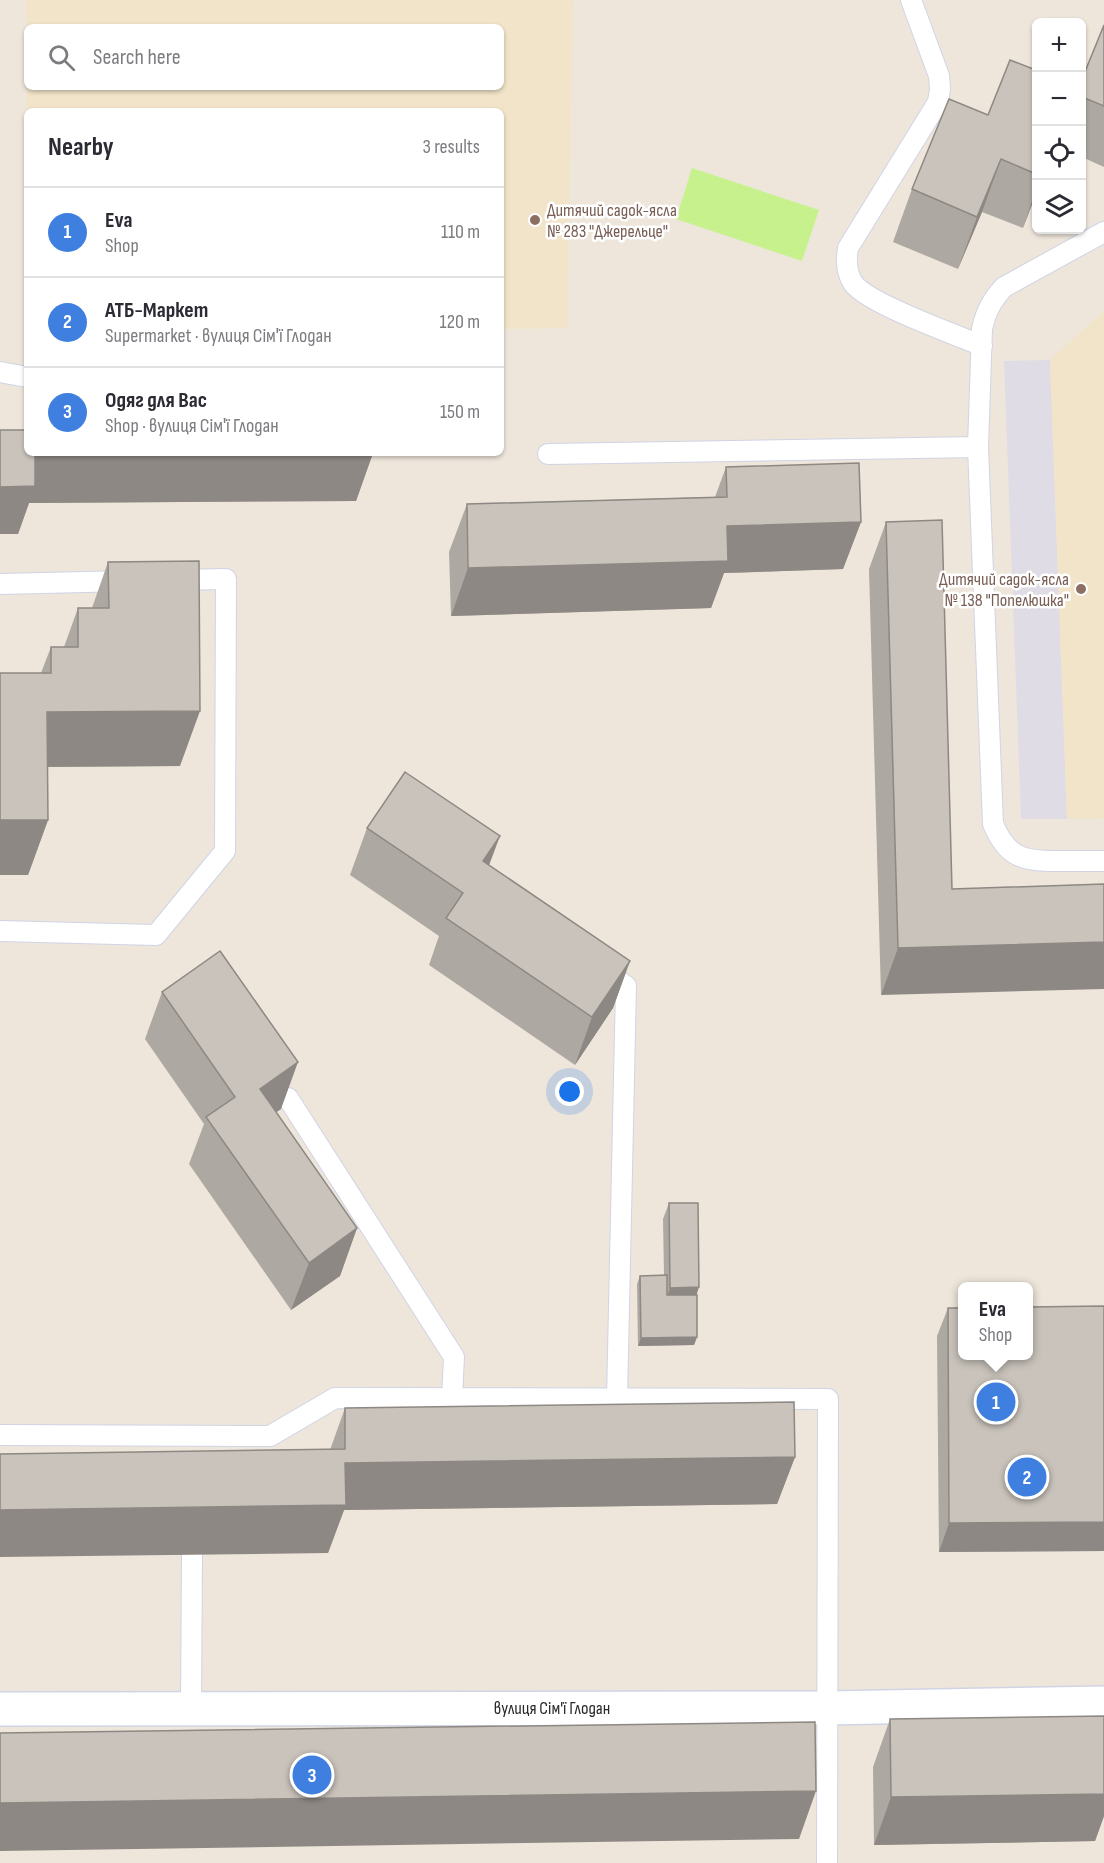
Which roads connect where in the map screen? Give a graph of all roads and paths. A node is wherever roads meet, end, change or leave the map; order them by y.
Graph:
1 (911, 0) edge
2 (1104, 232) edge
3 (982, 346) junction
4 (0, 372) edge
5 (24, 376) edge
6 (978, 447) junction
7 (548, 454) dead end
8 (0, 584) edge
9 (1104, 861) edge
10 (0, 931) edge
11 (587, 960) edge
12 (288, 1098) edge
13 (452, 1398) junction
14 (617, 1399) junction
15 (0, 1435) edge
16 (190, 1436) junction
17 (191, 1456) edge
18 (192, 1555) edge
19 (1104, 1703) edge
20 (827, 1708) junction
21 (0, 1709) edge
22 (191, 1709) junction
23 (827, 1863) edge

1 - 3 lane
2 - 3 lane
3 - 6 lane
4 - 5 lane
6 - 7 lane
6 - 9 lane
8 - 10 lane
11 - 14 lane
12 - 13 lane
13 - 14 lane
13 - 16 lane
14 - 20 lane
15 - 16 lane
16 - 17 lane
18 - 22 lane
19 - 20 street, вулиця Сім'ї Глодан
20 - 22 street, вулиця Сім'ї Глодан
20 - 23 lane
21 - 22 street, вулиця Сім'ї Глодан

